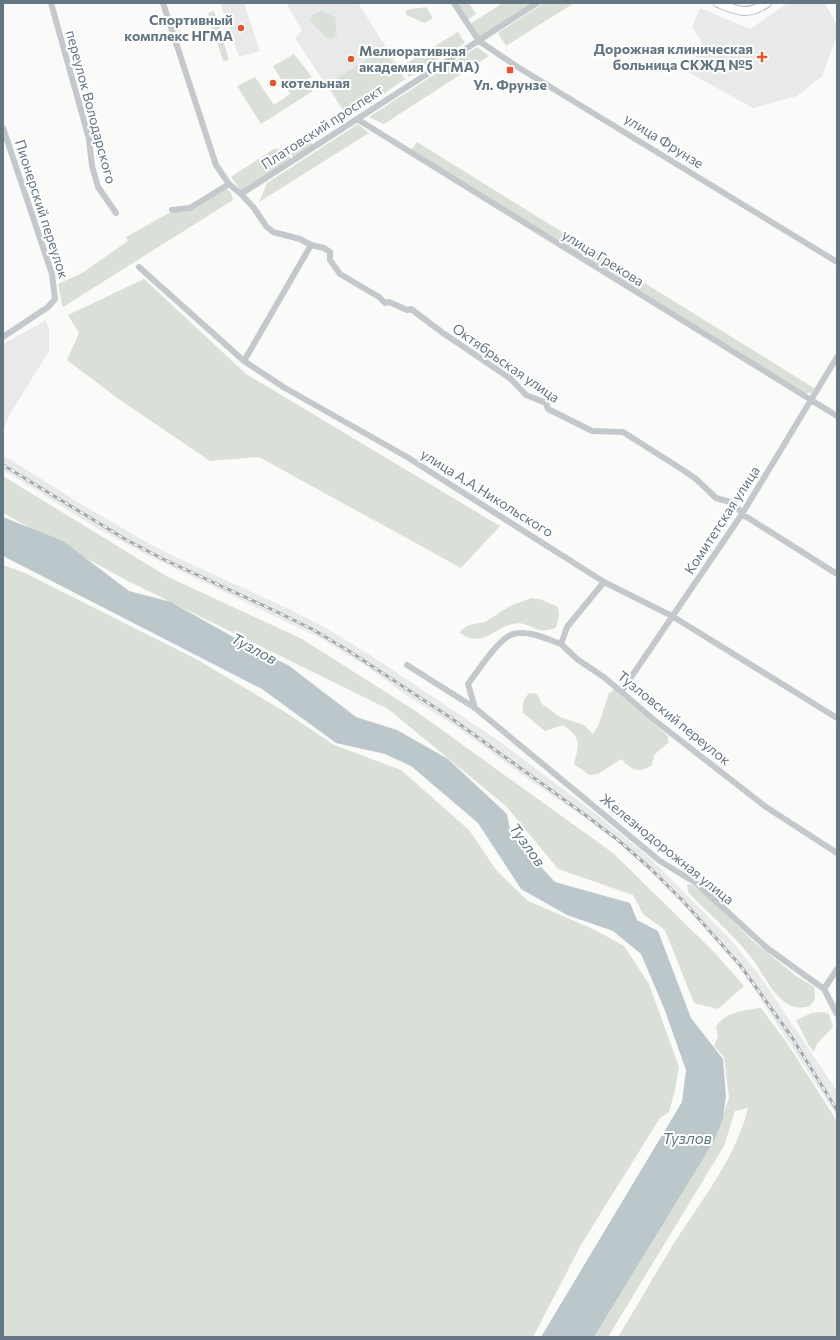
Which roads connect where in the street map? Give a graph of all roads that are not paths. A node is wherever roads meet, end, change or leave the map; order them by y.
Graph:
1 (50, 3) edge
2 (163, 3) edge
3 (454, 3) edge
4 (538, 3) edge
5 (718, 3) edge
6 (767, 3) edge
7 (479, 41) junction
8 (357, 119) junction
9 (3, 128) edge
10 (229, 184) junction
11 (241, 194) junction
12 (172, 210) dead end
13 (116, 213) dead end
14 (311, 245) junction
15 (837, 262) edge
16 (139, 267) dead end
17 (3, 337) edge
18 (837, 357) edge
19 (244, 361) junction
20 (811, 401) junction
21 (837, 416) edge
22 (742, 514) junction
23 (837, 574) edge
24 (604, 582) junction
25 (672, 616) junction
26 (561, 644) junction
27 (407, 665) dead end
28 (621, 692) junction
29 (475, 708) junction
30 (837, 718) edge
31 (837, 853) edge
32 (837, 969) edge
33 (824, 989) junction
34 (837, 1014) edge

1 - 13 street, переулок Володарского
2 - 10 street, Октябрьская улица
3 - 7 street
4 - 7 street, Платовский проспект
5 - 6 main road
7 - 8 street, Платовский проспект
7 - 15 street, улица Фрунзе
8 - 11 street, Платовский проспект
8 - 20 street, улица Грекова
9 - 17 street, Пионерский переулок
10 - 11 street, Октябрьская улица
10 - 12 street
11 - 14 street, Октябрьская улица
14 - 19 street
14 - 22 street, Октябрьская улица
16 - 19 street, улица А.А.Никольского
18 - 20 street, Комитетская улица
19 - 24 street, улица А.А.Никольского
20 - 21 street, улица Грекова
20 - 22 street, Комитетская улица
22 - 23 street, Октябрьская улица
22 - 25 street, Комитетская улица
24 - 25 street, улица А.А.Никольского
24 - 26 street
25 - 28 street, Комитетская улица
25 - 30 street, улица А.А.Никольского
26 - 28 street, Тузловский переулок
26 - 29 street
27 - 29 street, Железнодорожная улица
28 - 31 street, Тузловский переулок
29 - 33 street, Железнодорожная улица
32 - 33 street
33 - 34 street, Железнодорожная улица

